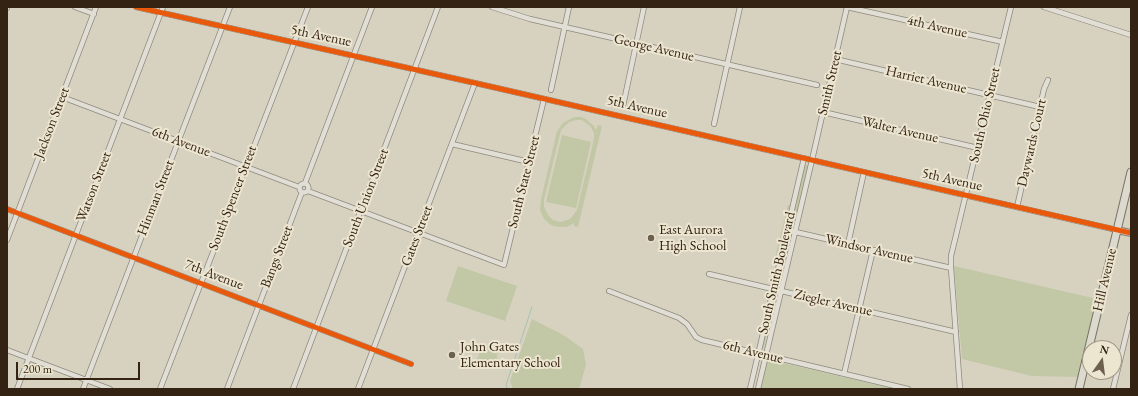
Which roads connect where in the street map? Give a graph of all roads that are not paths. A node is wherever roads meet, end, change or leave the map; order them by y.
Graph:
1 (76, 7) edge
2 (96, 7) edge
3 (136, 7) edge
4 (164, 7) edge
5 (230, 7) edge
6 (308, 7) edge
7 (372, 7) edge
8 (438, 7) edge
9 (492, 7) edge
10 (569, 7) edge
11 (644, 7) edge
12 (740, 7) edge
13 (847, 7) edge
14 (1011, 7) edge
15 (1044, 7) edge
16 (161, 13) junction
17 (94, 14) junction
18 (222, 27) junction
19 (564, 27) junction
20 (1131, 35) edge
21 (294, 42) junction
22 (1003, 42) junction
23 (636, 44) junction
24 (354, 56) junction
25 (835, 59) junction
26 (727, 64) junction
27 (415, 69) junction
28 (1048, 80) dead end
29 (475, 83) junction
30 (817, 85) dead end
31 (551, 90) dead end
32 (990, 95) junction
33 (62, 96) junction
34 (544, 99) junction
35 (622, 106) dead end
36 (1040, 107) junction
37 (823, 112) junction
38 (120, 119) junction
39 (714, 124) dead end
40 (178, 141) junction
41 (452, 144) junction
42 (978, 148) junction
43 (804, 158) junction
44 (812, 160) junction
45 (529, 162) junction
46 (245, 166) junction
47 (864, 172) junction
48 (1131, 172) edge
49 (305, 184) junction
50 (299, 187) junction
51 (308, 190) junction
52 (302, 192) junction
53 (966, 195) junction
54 (1017, 207) junction
55 (7, 209) edge
56 (361, 211) junction
57 (17, 213) junction
58 (787, 230) junction
59 (1117, 230) junction
60 (795, 232) junction
61 (418, 233) junction
62 (1131, 233) edge
63 (76, 235) junction
64 (7, 240) edge
65 (848, 244) junction
66 (873, 250) junction
67 (134, 257) junction
68 (951, 268) junction
69 (709, 274) dead end
70 (201, 283) junction
71 (773, 289) junction
72 (608, 291) dead end
73 (782, 291) junction
74 (258, 305) junction
75 (859, 309) junction
76 (1131, 315) edge
77 (317, 328) junction
78 (956, 332) junction
79 (7, 350) edge
80 (374, 350) junction
81 (758, 354) junction
82 (766, 356) junction
83 (28, 358) junction
84 (411, 364) dead end
85 (844, 374) junction
86 (86, 380) junction
87 (17, 389) edge
88 (83, 389) edge
89 (110, 389) edge
90 (160, 389) edge
91 (227, 389) edge
92 (293, 389) edge
93 (358, 389) edge
94 (750, 389) edge
95 (758, 389) edge
96 (908, 389) edge
97 (960, 389) edge
98 (1079, 389) edge
99 (1113, 389) edge

1 - 17 street
2 - 17 street, Jackson Street
3 - 16 street, 5th Avenue
4 - 16 street, Watson Street
5 - 18 street, Hinman Street
6 - 21 street, South Spencer Street
7 - 24 street
8 - 27 street, South Union Street
9 - 19 street, George Avenue
10 - 19 street
11 - 23 street
12 - 26 street
13 - 22 street, 4th Avenue
13 - 25 street, Smith Street
14 - 22 street, South Ohio Street
15 - 20 street
16 - 18 street, 5th Avenue
16 - 38 street, Watson Street
17 - 33 street, Jackson Street
18 - 21 street, 5th Avenue
18 - 40 street, Hinman Street
19 - 23 street, George Avenue
19 - 31 street
21 - 24 street, 5th Avenue
21 - 46 street, South Spencer Street
22 - 32 street, South Ohio Street
23 - 26 street, George Avenue
23 - 35 street
24 - 27 street, 5th Avenue
24 - 49 street
25 - 32 street, Harriet Avenue
25 - 37 street, Smith Street
26 - 30 street, George Avenue
26 - 39 street
27 - 29 street, 5th Avenue
27 - 56 street, South Union Street
28 - 36 street, Daywards Court
29 - 34 street, 5th Avenue
29 - 41 street, Gates Street
32 - 36 street, Harriet Avenue
32 - 42 street, South Ohio Street
33 - 38 street, 6th Avenue
33 - 57 street, Jackson Street
34 - 43 street, 5th Avenue
34 - 45 street, South State Street
36 - 54 street, Daywards Court
37 - 42 street, Walter Avenue
37 - 44 street, Smith Street
38 - 40 street, 6th Avenue
38 - 63 street, Watson Street
40 - 46 street, 6th Avenue
40 - 67 street, Hinman Street
41 - 45 street
41 - 61 street, Gates Street
42 - 53 street, South Ohio Street
43 - 44 street, 5th Avenue
43 - 58 street, South Smith Boulevard
44 - 47 street, 5th Avenue
44 - 60 street, South Smith Boulevard
45 - 61 street, South State Street
46 - 50 street, 6th Avenue
46 - 70 street, South Spencer Street
47 - 53 street, 5th Avenue
47 - 65 street
48 - 59 main road, Hill Avenue
49 - 50 street
49 - 51 street
50 - 52 street
51 - 52 street
51 - 56 street
52 - 74 street, Bangs Street
53 - 54 street, 5th Avenue
53 - 68 street, South Ohio Street
54 - 59 street, 5th Avenue
55 - 57 street, 7th Avenue
56 - 61 street
56 - 77 street, South Union Street
57 - 63 street, 7th Avenue
57 - 64 street, Jackson Street
58 - 60 street, Windsor Avenue
58 - 71 street, South Smith Boulevard
59 - 62 street, 5th Avenue
59 - 98 main road, Hill Avenue
60 - 65 street, Windsor Avenue
60 - 73 street, South Smith Boulevard
61 - 80 street, Gates Street
63 - 67 street, 7th Avenue
63 - 83 street, Watson Street
65 - 66 street, Windsor Avenue
66 - 68 street, Windsor Avenue
66 - 75 street
67 - 70 street, 7th Avenue
67 - 86 street, Hinman Street
68 - 78 street, South Ohio Street
69 - 71 street, Ziegler Avenue
70 - 74 street, 7th Avenue
70 - 90 street, South Spencer Street
71 - 73 street, Ziegler Avenue
71 - 81 street, South Smith Boulevard
72 - 81 street, 6th Avenue
73 - 75 street, Ziegler Avenue
73 - 82 street, South Smith Boulevard
74 - 77 street, 7th Avenue
74 - 91 street, Bangs Street
75 - 78 street, Ziegler Avenue
75 - 85 street
76 - 99 street
77 - 80 street, 7th Avenue
77 - 92 street, South Union Street
78 - 97 street, South Ohio Street
79 - 83 street
80 - 84 street, 7th Avenue
80 - 93 street, Gates Street
81 - 82 street, 6th Avenue
81 - 94 street, South Smith Boulevard
82 - 85 street, 6th Avenue
82 - 95 street, South Smith Boulevard
83 - 86 street
83 - 87 street, Watson Street
85 - 96 street, 6th Avenue
86 - 88 street, Hinman Street
86 - 89 street

